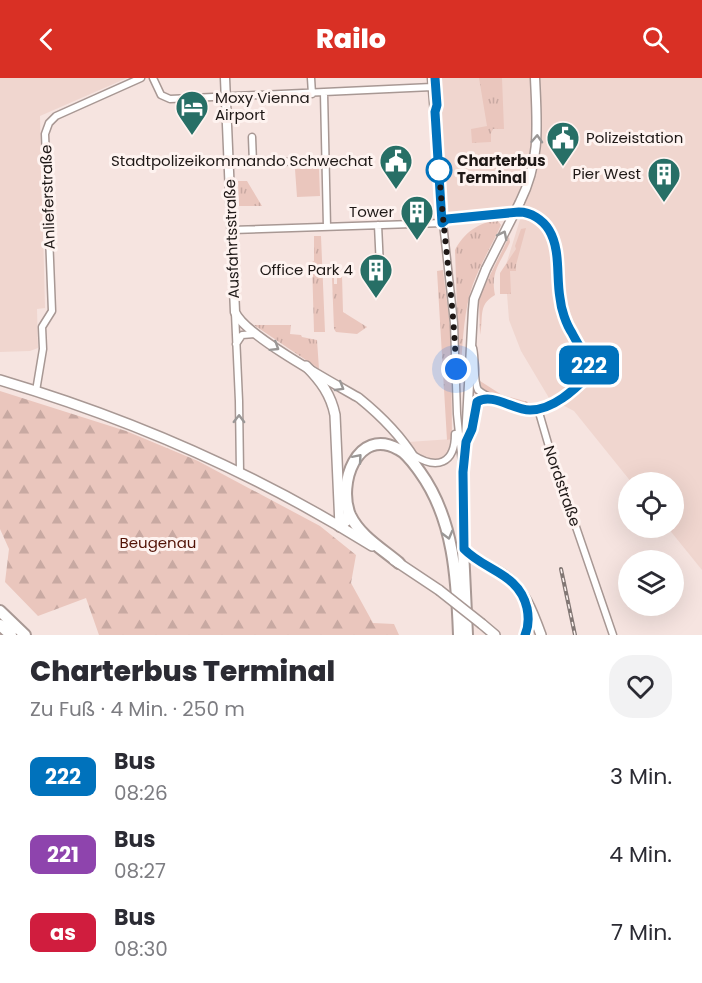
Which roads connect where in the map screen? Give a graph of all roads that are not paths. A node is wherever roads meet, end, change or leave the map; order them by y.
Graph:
1 (141, 78) edge
2 (153, 78) edge
3 (225, 78) edge
4 (311, 78) edge
5 (431, 78) edge
6 (535, 78) edge
7 (432, 87) junction
8 (324, 93) junction
9 (312, 94) junction
10 (226, 96) junction
11 (252, 137) dead end
12 (327, 160) junction
13 (253, 163) junction
14 (229, 164) junction
15 (442, 223) junction
16 (378, 225) junction
17 (327, 226) junction
18 (232, 230) junction
19 (380, 267) dead end
20 (235, 312) junction
21 (255, 334) junction
22 (472, 343) junction
23 (236, 344) junction
24 (587, 360) dead end
25 (306, 366) junction
26 (0, 381) edge
27 (36, 391) junction
28 (495, 400) junction
29 (538, 409) junction
30 (458, 414) junction
31 (466, 442) junction
32 (412, 455) junction
33 (240, 472) junction
34 (463, 472) junction
35 (426, 481) junction
36 (338, 501) junction
37 (349, 513) junction
38 (322, 516) junction
39 (340, 526) junction
40 (464, 549) junction
41 (399, 563) junction
42 (525, 598) junction
43 (0, 611) edge
44 (6, 627) edge
45 (25, 635) edge
46 (459, 635) edge
47 (467, 635) edge
48 (495, 635) edge
49 (525, 635) edge
50 (541, 635) edge
51 (613, 635) edge

1 - 27 street, Anlieferstraße
2 - 10 street
3 - 10 street, Ausfahrtsstraße
4 - 9 street
5 - 7 street
22 -> 6 street, bridge
7 - 8 street
7 - 15 street
8 - 9 street
8 - 12 street
9 - 10 street
10 - 14 street, Ausfahrtsstraße
11 - 13 street
12 - 13 street
12 - 17 street
13 - 14 street
14 - 18 street, Ausfahrtsstraße
15 - 16 street
15 - 30 street
16 - 17 street
16 - 19 street
17 - 18 street
18 - 20 street, Ausfahrtsstraße
20 - 21 street, Ausfahrtsstraße
20 - 23 street
21 - 23 street
21 -> 25 street, Ausfahrtsstraße
22 - 28 street
22 - 31 street
33 -> 23 street
24 - 29 street
25 -> 32 street, Ausfahrtsstraße
25 - 36 main road
26 - 27 main road
27 - 33 main road
28 - 29 street
28 - 31 street
29 - 51 street, Nordstraße
30 - 32 street
30 - 34 street
31 - 34 street
32 - 35 street, Ausfahrtsstraße
33 - 38 main road
34 - 40 street
37 -> 35 highway
35 -> 46 highway
36 - 38 main road
36 - 39 main road
37 - 39 highway
37 - 41 highway
38 - 39 main road
39 - 41 main road
40 - 42 main road
40 - 47 highway
41 - 48 main road, bridge
42 - 49 main road
42 - 50 main road
43 - 44 highway
44 - 45 highway

